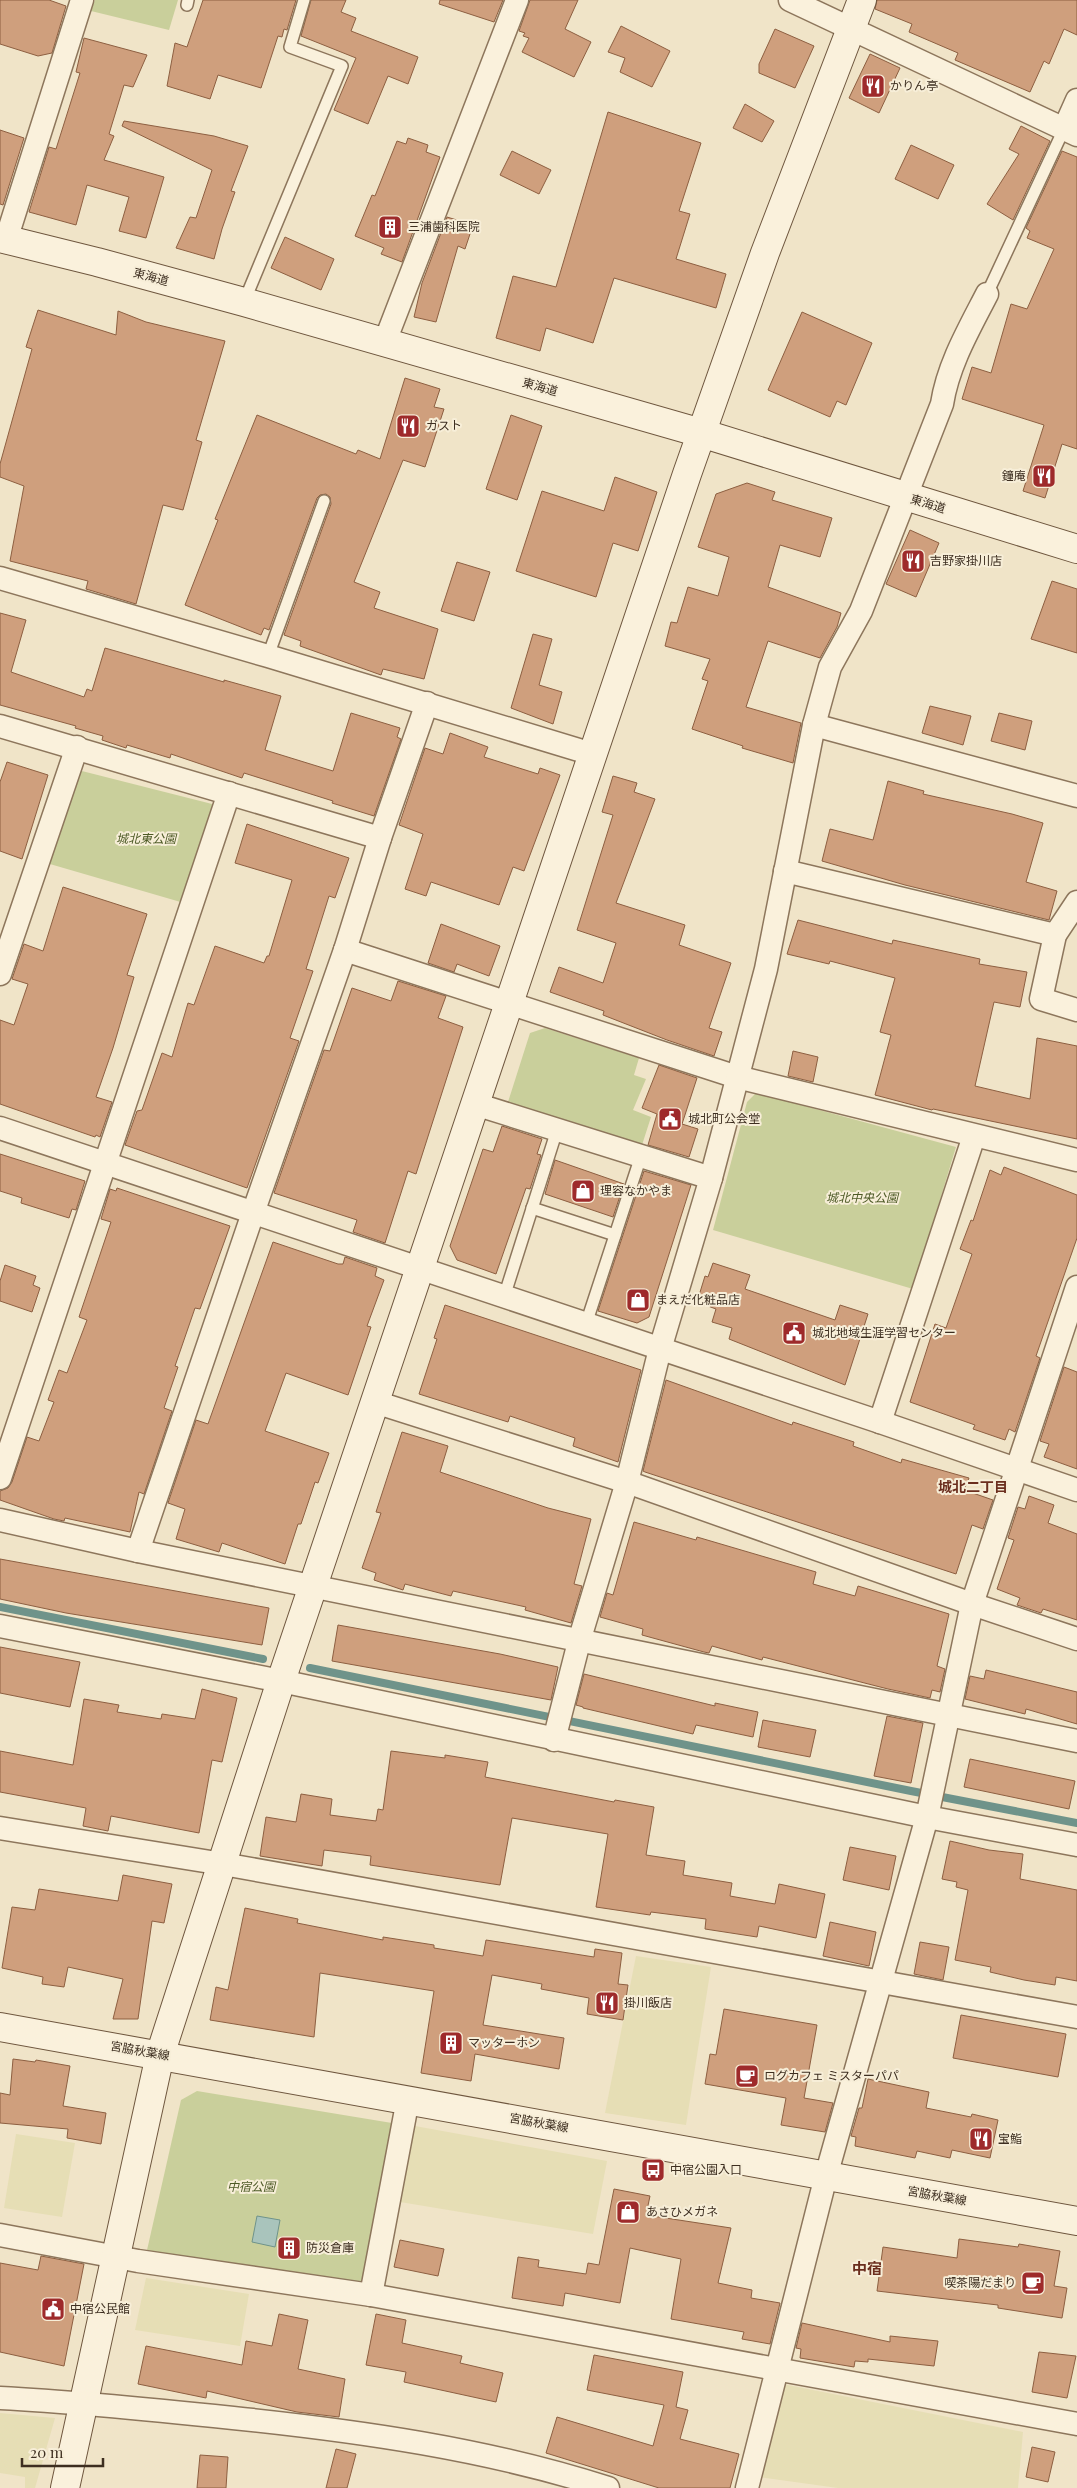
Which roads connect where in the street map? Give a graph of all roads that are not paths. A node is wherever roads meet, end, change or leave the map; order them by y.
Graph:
1 (82, 0) edge
2 (304, 0) edge
3 (517, 0) edge
4 (790, 0) edge
5 (862, 0) edge
6 (851, 29) junction
7 (1077, 100) edge
8 (1071, 132) edge
9 (3, 239) edge
10 (988, 294) joint
11 (244, 302) junction
12 (384, 344) junction
13 (701, 433) junction
14 (906, 498) junction
15 (324, 501) dead end
16 (1077, 549) edge
17 (0, 578) edge
18 (268, 656) junction
19 (427, 703) junction
20 (814, 725) junction
21 (0, 726) edge
22 (77, 747) junction
23 (592, 754) junction
24 (229, 793) junction
25 (1077, 796) edge
26 (380, 838) junction
27 (785, 871) junction
28 (1077, 902) edge
29 (1055, 935) junction
30 (345, 950) junction
31 (0, 974) edge
32 (508, 1005) junction
33 (1077, 1010) edge
34 (736, 1077) junction
35 (475, 1104) junction
36 (0, 1128) edge
37 (557, 1130) junction
38 (974, 1136) junction
39 (641, 1156) junction
40 (1077, 1160) edge
41 (104, 1163) junction
42 (711, 1178) junction
43 (532, 1208) junction
44 (253, 1213) junction
45 (615, 1235) junction
46 (420, 1269) junction
47 (1077, 1287) edge
48 (504, 1297) junction
49 (586, 1324) junction
50 (1070, 1333) edge
51 (660, 1349) junction
52 (375, 1402) junction
53 (880, 1422) junction
54 (1015, 1469) junction
55 (0, 1478) edge
56 (627, 1482) junction
57 (1077, 1490) edge
58 (0, 1520) edge
59 (138, 1551) junction
60 (313, 1585) junction
61 (972, 1604) junction
62 (0, 1626) edge
63 (580, 1638) junction
64 (1077, 1638) edge
65 (281, 1680) junction
66 (948, 1715) junction
67 (554, 1740) junction
68 (1077, 1741) edge
69 (930, 1805) junction
70 (0, 1828) edge
71 (1077, 1845) edge
72 (223, 1864) junction
73 (880, 1981) junction
74 (1077, 2017) edge
75 (0, 2027) edge
76 (160, 2055) junction
77 (408, 2099) junction
78 (826, 2176) junction
79 (1077, 2221) edge
80 (0, 2235) edge
81 (117, 2257) junction
82 (371, 2295) junction
83 (776, 2369) junction
84 (0, 2398) edge
85 (86, 2402) junction
86 (1077, 2424) edge
87 (65, 2488) edge
88 (608, 2488) edge
89 (747, 2488) edge

1 - 9 street
2 - 11 lane
3 - 12 street
4 - 6 street
5 - 6 street
6 - 8 street
6 - 13 street
7 - 8 street
8 - 10 lane
9 - 11 street, 東海道
10 - 14 street
11 - 12 street, 東海道
12 - 13 street, 東海道
13 - 14 street, 東海道
13 - 23 street
14 - 16 street, 東海道
14 - 20 street
15 - 18 lane
17 - 18 street
18 - 19 street
19 - 23 street
19 - 26 street
20 - 25 street
20 - 27 street
21 - 22 street
22 - 24 street
22 - 31 street
23 - 32 street
24 - 26 street
24 - 41 street
26 - 30 street
27 - 29 street
27 - 34 street
28 - 29 street
29 - 33 street
30 - 32 street
30 - 44 street
32 - 34 street
32 - 35 street
34 - 38 street
34 - 42 street
35 - 37 street
35 - 46 street
36 - 41 street
37 - 39 street
37 - 43 lane
38 - 40 street
38 - 53 street
39 - 42 street
39 - 45 lane
41 - 44 street
41 - 55 street
42 - 51 street
43 - 45 lane
43 - 48 lane
44 - 46 street
44 - 59 street
45 - 49 lane
46 - 48 street
46 - 52 street
47 - 50 street
48 - 49 street
49 - 51 street
50 - 54 street
51 - 53 street
51 - 56 street
52 - 56 street
52 - 60 street
53 - 54 street
54 - 57 street
54 - 61 street
56 - 61 street
56 - 63 street
58 - 59 street
59 - 60 street
60 - 63 street
60 - 65 street
61 - 64 street
61 - 66 street
62 - 65 street
63 - 66 street
63 - 67 street
65 - 67 street
65 - 72 street
66 - 68 street
66 - 69 street
67 - 69 street
69 - 71 street
69 - 73 street
70 - 72 street
72 - 73 street
72 - 76 street
73 - 74 street
73 - 78 street
75 - 76 street, 宮脇秋葉線
76 - 77 street, 宮脇秋葉線
76 - 81 street
77 - 78 street, 宮脇秋葉線
77 - 82 street
78 - 79 street, 宮脇秋葉線
78 - 83 street
80 - 81 street
81 - 82 street
81 - 85 street
82 - 83 street
83 - 86 street
83 - 89 street
84 - 85 street
85 - 87 street
85 - 88 street

